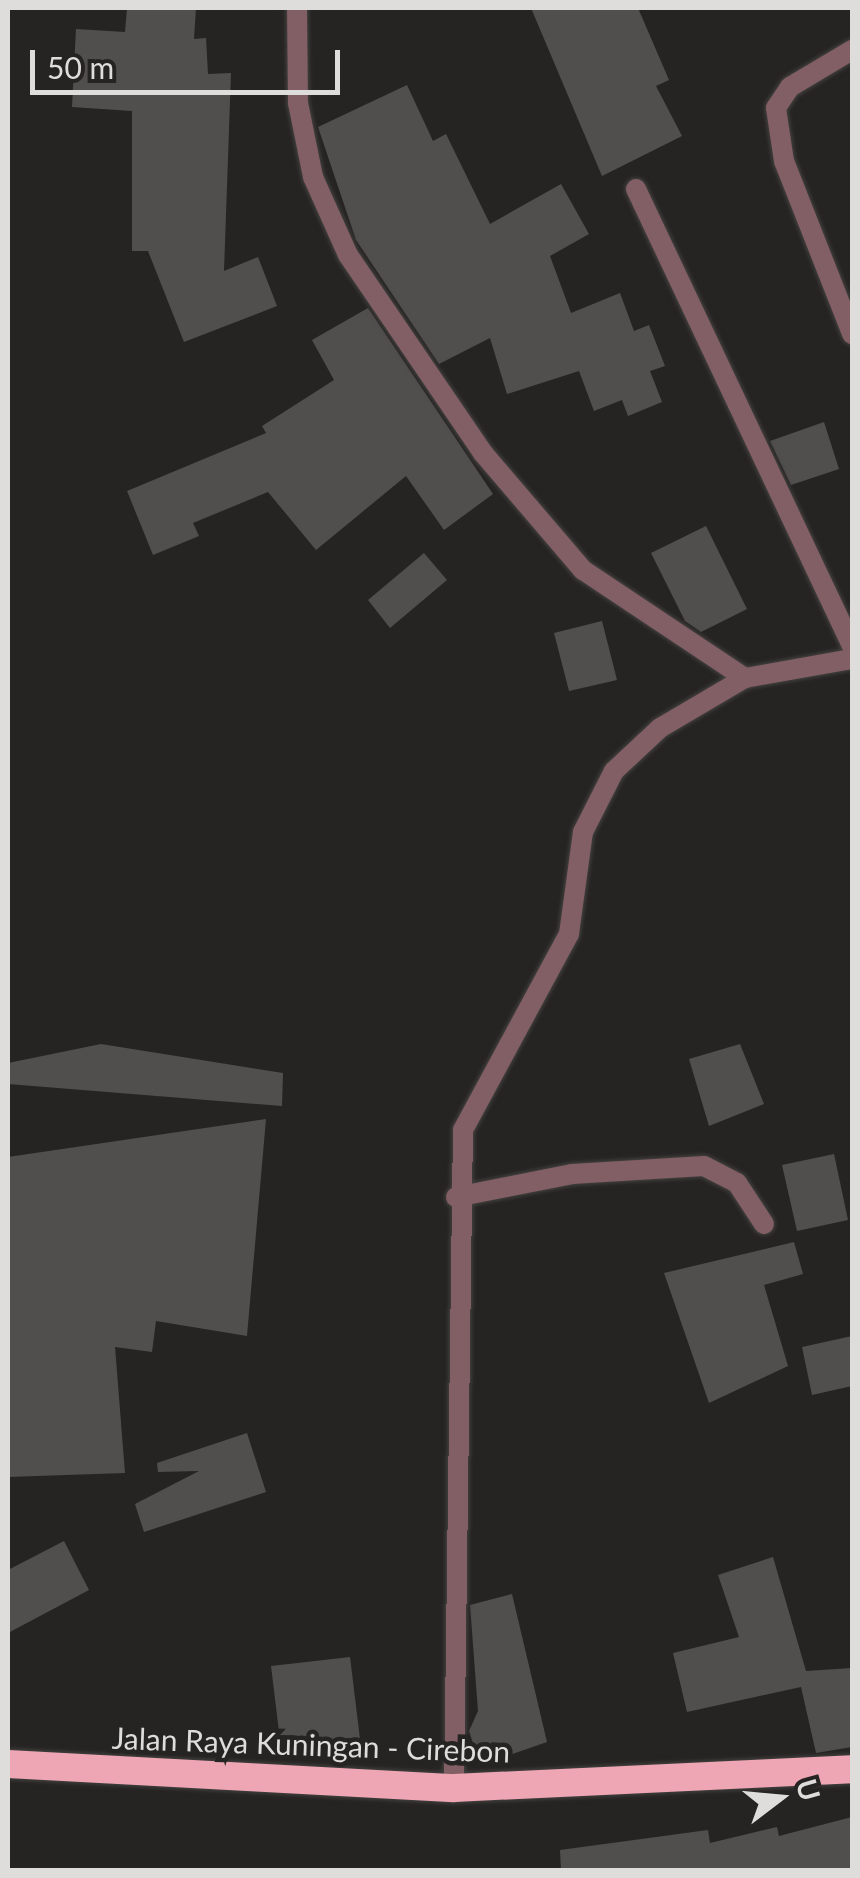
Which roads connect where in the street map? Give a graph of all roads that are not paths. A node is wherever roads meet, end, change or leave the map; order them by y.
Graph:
1 (297, 8) edge
2 (852, 50) edge
3 (636, 188) dead end
4 (852, 334) edge
5 (852, 646) edge
6 (852, 659) edge
7 (745, 678) junction
8 (456, 1197) junction
9 (764, 1224) dead end
10 (8, 1764) edge
11 (852, 1770) edge
12 (454, 1788) junction

1 - 7 street
2 - 4 street
3 - 5 street
6 - 7 street
7 - 8 street
8 - 9 street
8 - 12 street
10 - 12 highway, Jalan Raya Kuningan - Cirebon
11 - 12 highway, Jalan Raya Kuningan - Cirebon

